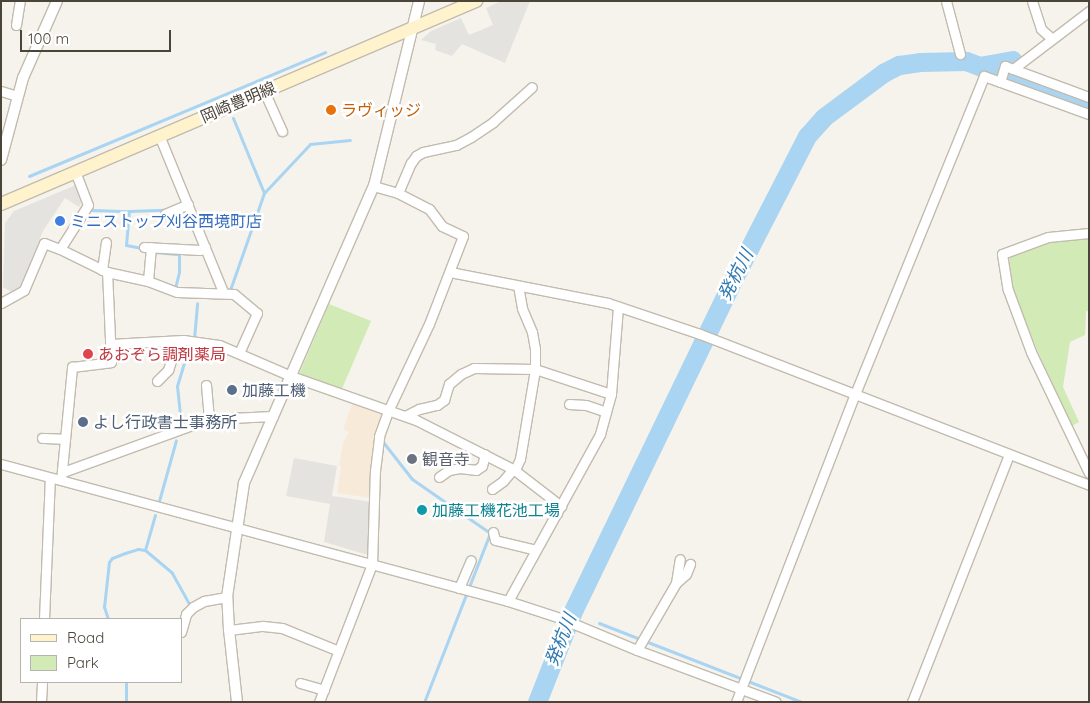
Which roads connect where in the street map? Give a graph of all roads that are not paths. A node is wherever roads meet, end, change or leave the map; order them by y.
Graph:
1 (20, 1) edge
2 (57, 1) edge
3 (419, 1) edge
4 (476, 1) edge
5 (946, 1) edge
6 (1032, 1) edge
7 (1086, 15) edge
8 (16, 25) dead end
9 (414, 27) junction
10 (1051, 38) junction
11 (960, 54) dead end
12 (1009, 68) junction
13 (1000, 82) junction
14 (532, 87) dead end
15 (1, 91) edge
16 (264, 91) junction
17 (17, 96) junction
18 (1089, 97) edge
19 (1089, 114) edge
20 (282, 131) dead end
21 (159, 136) junction
22 (2, 154) edge
23 (75, 172) junction
24 (374, 186) junction
25 (398, 193) junction
26 (1, 204) edge
27 (188, 204) junction
28 (165, 214) dead end
29 (1089, 233) edge
30 (106, 242) dead end
31 (206, 247) junction
32 (60, 249) junction
33 (104, 271) junction
34 (450, 272) junction
35 (148, 280) junction
36 (518, 286) junction
37 (223, 292) junction
38 (1, 303) edge
39 (618, 307) junction
40 (184, 340) junction
41 (110, 344) junction
42 (239, 353) junction
43 (535, 369) junction
44 (291, 376) junction
45 (157, 381) dead end
46 (206, 386) dead end
47 (611, 394) junction
48 (855, 394) junction
49 (569, 404) dead end
50 (388, 411) junction
51 (606, 412) junction
52 (273, 416) junction
53 (405, 416) junction
54 (209, 419) junction
55 (42, 438) dead end
56 (66, 439) junction
57 (485, 454) junction
58 (1009, 454) junction
59 (1, 464) edge
60 (514, 470) junction
61 (1089, 473) edge
62 (62, 476) junction
63 (439, 477) dead end
64 (50, 478) junction
65 (1089, 484) edge
66 (492, 489) dead end
67 (526, 510) dead end
68 (559, 510) junction
69 (236, 529) junction
70 (493, 532) dead end
71 (536, 550) junction
72 (680, 559) dead end
73 (471, 560) dead end
74 (372, 564) junction
75 (690, 564) dead end
76 (676, 583) junction
77 (459, 588) junction
78 (228, 598) junction
79 (508, 601) junction
80 (44, 618) edge
81 (182, 628) edge
82 (228, 630) junction
83 (641, 642) junction
84 (339, 651) junction
85 (42, 683) edge
86 (300, 683) dead end
87 (742, 687) junction
88 (324, 690) junction
89 (42, 702) edge
90 (237, 702) edge
91 (319, 702) edge
92 (736, 702) edge
93 (776, 702) edge
94 (912, 702) edge

1 - 8 street
2 - 17 street
3 - 9 street
4 - 9 main road, 岡崎豊明線
5 - 11 street
6 - 10 street
7 - 10 street
9 - 16 main road, 岡崎豊明線
9 - 24 street
10 - 12 street
12 - 13 street
12 - 18 street
13 - 19 street
13 - 48 street
14 - 25 street
15 - 17 street
16 - 20 street
16 - 21 main road, 岡崎豊明線
17 - 22 street
21 - 23 main road, 岡崎豊明線
21 - 27 street
23 - 26 main road, 岡崎豊明線
23 - 32 street
24 - 25 street
24 - 44 street
25 - 34 street
27 - 28 street
27 - 31 street
29 - 61 street
30 - 33 street
31 - 35 street
31 - 37 street
32 - 33 street
32 - 38 street
33 - 35 street
33 - 41 street
34 - 36 street
34 - 50 street
35 - 37 street
36 - 39 street
36 - 43 street
37 - 42 street
39 - 47 street
39 - 48 street
40 - 41 street
40 - 42 street
40 - 45 street
41 - 56 street
42 - 44 street
43 - 47 street
43 - 53 street
43 - 60 street
44 - 50 street
44 - 52 street
46 - 54 street
47 - 51 street
48 - 58 street
48 - 87 street
49 - 51 street
50 - 53 street
50 - 74 street
51 - 68 street
52 - 54 street
52 - 69 street
53 - 57 street
54 - 62 street
55 - 56 street
56 - 62 street
57 - 60 street
57 - 63 street
58 - 65 street
58 - 94 street
59 - 64 street
60 - 66 street
60 - 68 street
62 - 64 street
62 - 69 street
64 - 80 street
67 - 68 street
68 - 71 street
69 - 74 street
69 - 78 street
70 - 71 street
71 - 79 street
72 - 76 street
73 - 77 street
74 - 77 street
74 - 84 street
75 - 76 street
76 - 83 street
77 - 79 street
78 - 81 street
78 - 82 street
79 - 83 street
82 - 84 street
82 - 90 street
83 - 87 street
84 - 88 street
85 - 89 street
86 - 88 street
87 - 92 street
87 - 93 street
88 - 91 street

